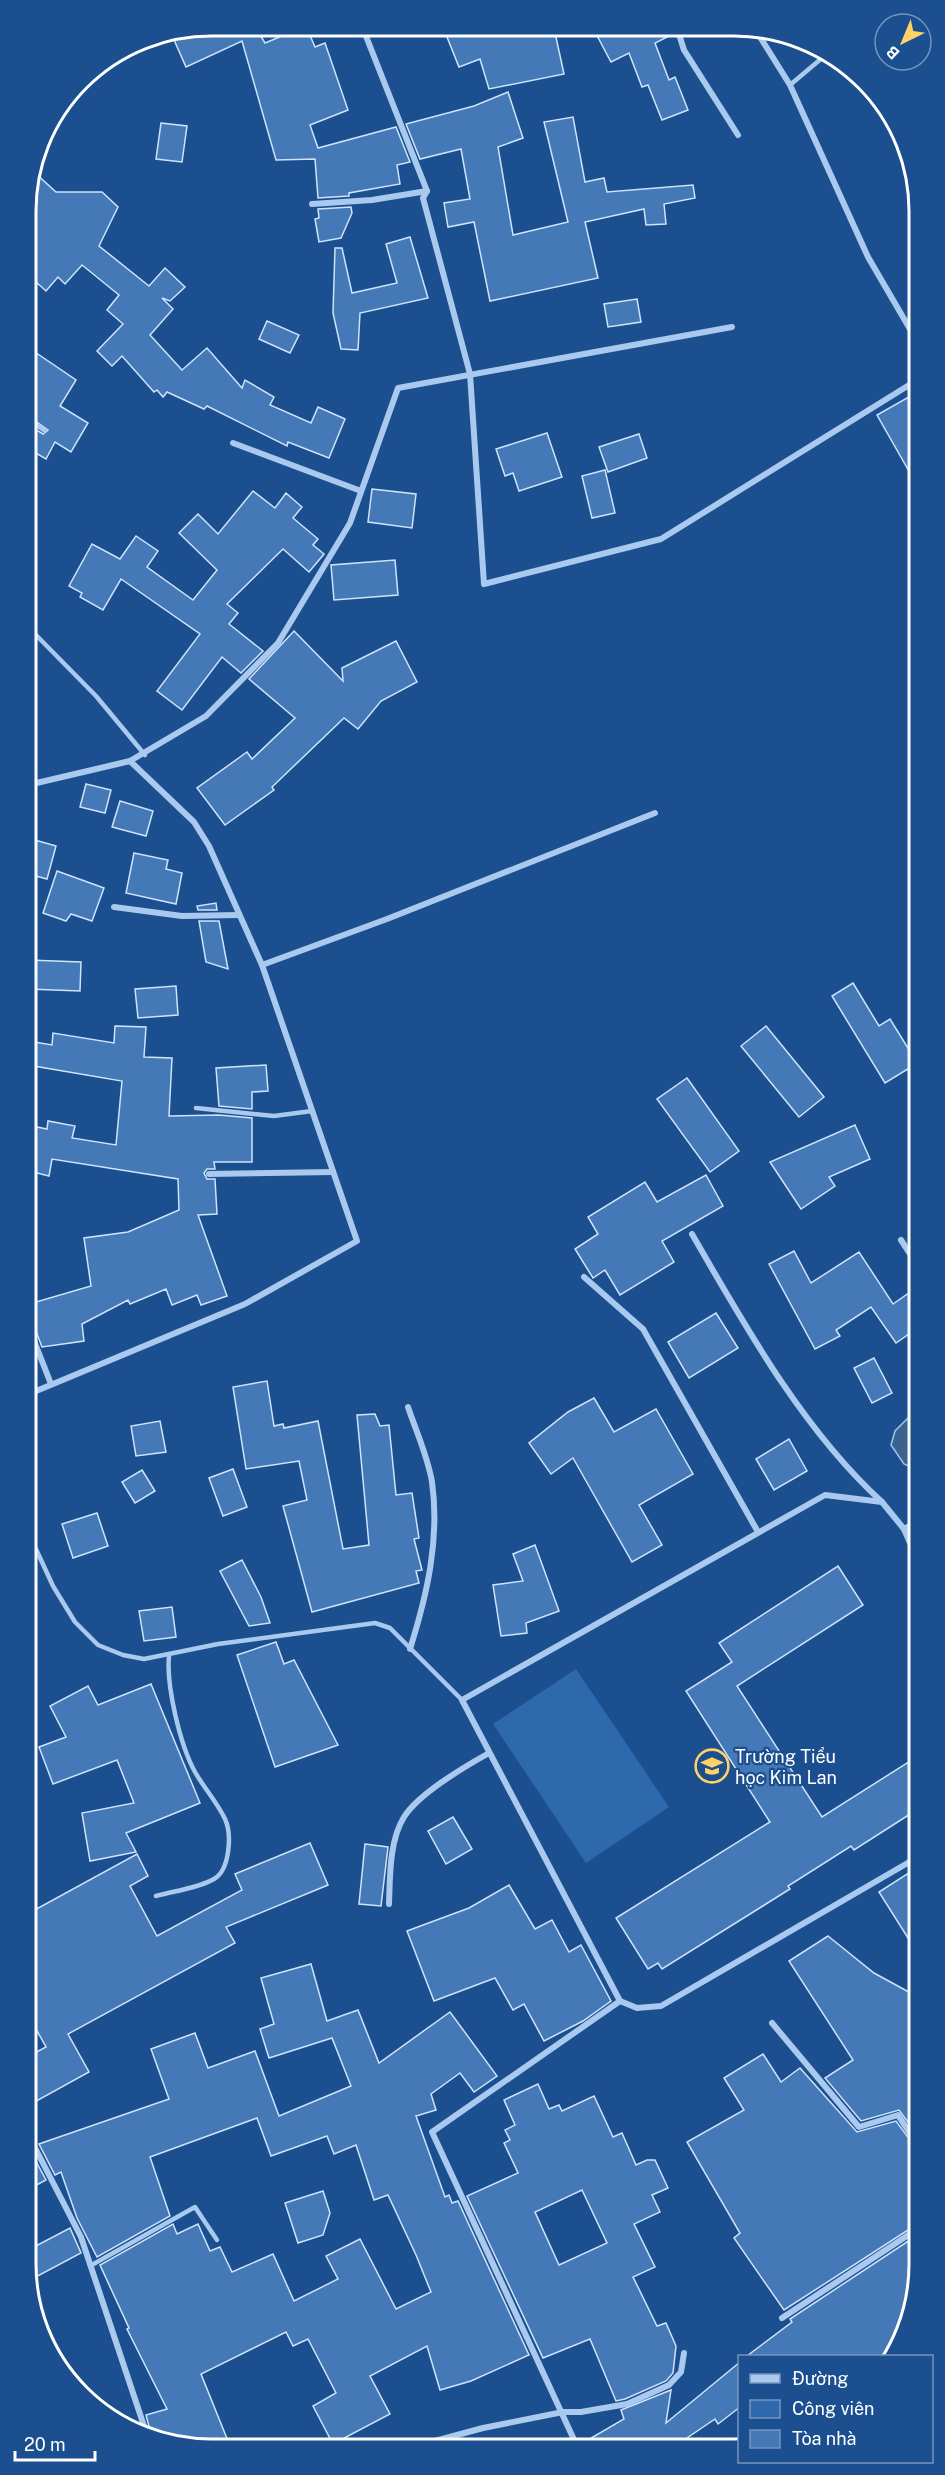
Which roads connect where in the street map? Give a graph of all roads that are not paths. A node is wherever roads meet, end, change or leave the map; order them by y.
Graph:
1 (366, 36) edge
2 (680, 36) edge
3 (760, 38) edge
4 (821, 59) edge
5 (790, 85) junction
6 (738, 135) dead end
7 (427, 191) junction
8 (312, 204) dead end
9 (732, 327) dead end
10 (909, 328) edge
11 (470, 374) junction
12 (909, 385) edge
13 (36, 425) edge
14 (44, 430) dead end
15 (233, 442) dead end
16 (361, 491) junction
17 (36, 635) edge
18 (145, 755) junction
19 (130, 762) junction
20 (36, 782) edge
21 (655, 813) dead end
22 (114, 907) dead end
23 (239, 915) junction
24 (262, 965) junction
25 (196, 1108) dead end
26 (312, 1111) junction
27 (333, 1172) junction
28 (209, 1174) dead end
29 (692, 1234) dead end
30 (901, 1240) dead end
31 (909, 1252) edge
32 (584, 1277) dead end
33 (36, 1346) edge
34 (51, 1384) junction
35 (36, 1391) edge
36 (408, 1407) dead end
37 (882, 1502) junction
38 (909, 1526) edge
39 (903, 1529) junction
40 (758, 1532) junction
41 (909, 1542) edge
42 (36, 1549) edge
43 (410, 1649) junction
44 (170, 1656) junction
45 (462, 1700) junction
46 (489, 1753) junction
47 (909, 1862) edge
48 (156, 1896) dead end
49 (389, 1904) dead end
50 (620, 2001) junction
51 (772, 2023) dead end
52 (909, 2132) edge
53 (36, 2150) edge
54 (909, 2235) edge
55 (217, 2240) dead end
56 (90, 2266) junction
57 (782, 2318) dead end
58 (684, 2353) dead end
59 (563, 2412) junction
60 (144, 2426) edge
61 (446, 2439) edge
62 (574, 2439) edge

1 - 7 street
2 - 6 street
3 - 5 street
4 - 5 lane
5 - 10 street
7 - 8 street
7 - 11 street
9 - 11 street
11 - 12 street
11 - 16 street
13 - 14 lane
15 - 16 street
16 - 18 street
17 - 18 lane
18 - 19 street
19 - 20 street
19 - 23 street
21 - 24 street
22 - 23 street
23 - 24 street
24 - 26 street
25 - 26 lane
26 - 27 street
27 - 28 street
27 - 34 street
29 - 37 street
30 - 31 street
32 - 40 street
33 - 34 street
34 - 35 street
36 - 43 street
37 - 39 street
37 - 40 street
38 - 39 street
39 - 41 street
40 - 45 street
42 - 44 lane
43 - 44 lane
43 - 45 lane
44 - 48 lane
45 - 46 street
46 - 49 street
46 - 50 street
47 - 50 street
50 - 59 street
51 - 52 street
53 - 56 street
54 - 57 street
55 - 56 lane
56 - 60 street
58 - 59 street
59 - 61 street
59 - 62 street

